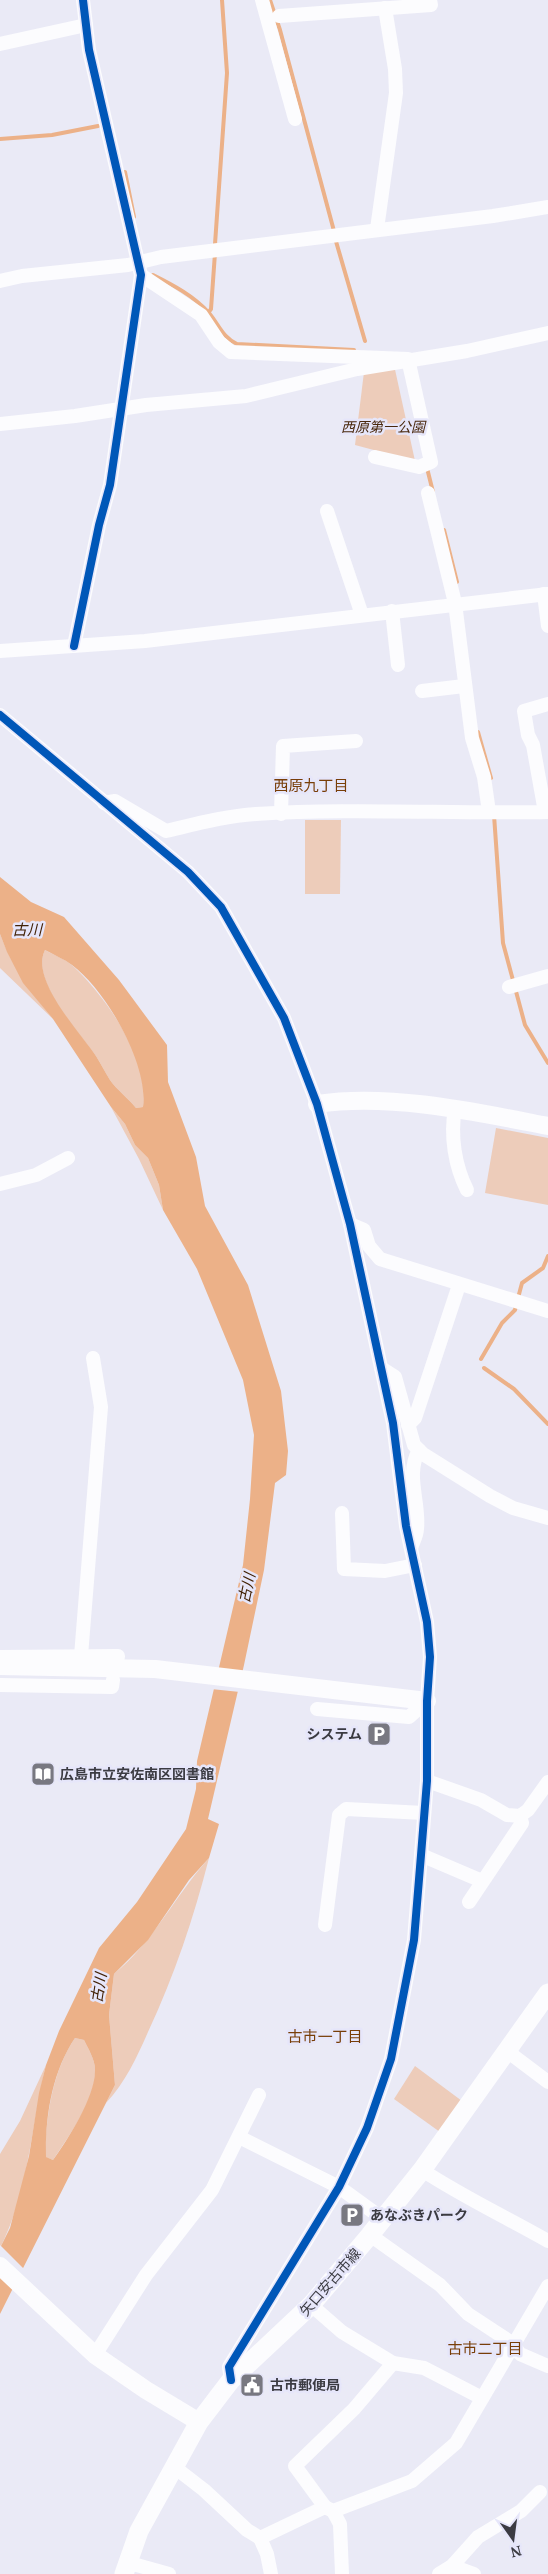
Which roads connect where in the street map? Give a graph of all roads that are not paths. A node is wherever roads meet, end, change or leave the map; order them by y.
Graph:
1 (83, 0) edge
2 (262, 0) edge
3 (430, 0) edge
4 (385, 8) junction
5 (280, 16) dead end
6 (86, 25) junction
7 (0, 44) edge
8 (295, 119) dead end
9 (548, 207) edge
10 (377, 230) junction
11 (139, 269) junction
12 (0, 282) edge
13 (548, 333) edge
14 (408, 359) junction
15 (122, 409) junction
16 (0, 424) edge
17 (375, 457) dead end
18 (428, 493) dead end
19 (327, 511) dead end
20 (546, 594) edge
21 (460, 603) junction
22 (392, 611) junction
23 (362, 615) junction
24 (548, 626) edge
25 (74, 646) junction
26 (0, 651) edge
27 (398, 665) dead end
28 (464, 686) junction
29 (422, 691) dead end
30 (548, 704) edge
31 (0, 715) edge
32 (356, 741) dead end
33 (104, 803) junction
34 (494, 812) junction
35 (546, 812) edge
36 (281, 814) junction
37 (548, 976) edge
38 (514, 986) dead end
39 (317, 1104) junction
40 (455, 1109) junction
41 (548, 1126) edge
42 (68, 1158) dead end
43 (0, 1184) edge
44 (467, 1190) dead end
45 (350, 1224) junction
46 (459, 1285) junction
47 (548, 1311) edge
48 (93, 1358) dead end
49 (381, 1368) junction
50 (408, 1425) junction
51 (419, 1450) junction
52 (342, 1513) dead end
53 (548, 1518) edge
54 (411, 1549) junction
55 (415, 1565) junction
56 (81, 1656) junction
57 (0, 1657) edge
58 (117, 1662) dead end
59 (0, 1666) edge
60 (113, 1680) dead end
61 (0, 1685) edge
62 (427, 1701) junction
63 (317, 1709) dead end
64 (427, 1781) junction
65 (548, 1782) edge
66 (424, 1813) junction
67 (520, 1816) junction
68 (421, 1855) junction
69 (482, 1881) junction
70 (469, 1902) dead end
71 (325, 1925) dead end
72 (548, 1993) edge
73 (507, 2050) junction
74 (548, 2082) edge
75 (259, 2095) dead end
76 (239, 2137) junction
77 (422, 2170) junction
78 (339, 2187) junction
79 (383, 2219) junction
80 (370, 2235) junction
81 (548, 2241) edge
82 (0, 2266) edge
83 (548, 2286) edge
84 (311, 2305) junction
85 (514, 2346) junction
86 (95, 2355) junction
87 (393, 2363) junction
88 (548, 2366) edge
89 (232, 2380) junction
90 (482, 2398) junction
91 (199, 2422) junction
92 (173, 2466) junction
93 (540, 2492) dead end
94 (329, 2509) junction
95 (260, 2538) junction
96 (452, 2566) junction
97 (125, 2568) edge
98 (169, 2574) edge
99 (271, 2574) edge
100 (342, 2574) edge
101 (439, 2574) edge
102 (474, 2574) edge

1 - 6 street
2 - 8 street
3 - 4 street
4 - 5 street
4 - 10 street
6 - 7 street
6 - 11 street
9 - 10 street
10 - 11 street
11 - 12 street
11 - 14 street
11 - 15 street
13 - 14 street
14 - 15 street
14 - 17 street
15 - 16 street
15 - 25 street
18 - 21 street
19 - 23 street
20 - 21 street
20 - 24 street
21 - 22 street
21 - 28 street
22 - 23 street
22 - 27 street
23 - 25 street
25 - 26 street
28 - 29 street
28 - 34 street
30 - 35 street
31 - 33 street
32 - 36 street
33 - 36 street
33 - 39 street
34 - 35 street
34 - 36 street
37 - 38 street
39 - 40 street
39 - 45 street
40 - 41 street
40 - 44 street
42 - 43 street
45 - 46 street
45 - 49 street
46 - 47 street
46 - 50 street
48 - 56 street
49 - 50 street
49 - 54 street
50 - 51 street
51 - 53 street
51 - 54 street
52 - 55 street
54 - 55 street
55 - 62 street
56 - 57 street
56 - 58 street
59 - 62 street
60 - 61 street
62 - 63 street
62 - 64 street
64 - 66 street
64 - 67 street
65 - 67 street
66 - 68 street
66 - 71 street
67 - 69 street
68 - 69 street
68 - 78 street
69 - 70 street
72 - 73 main road, 矢口安古市線
73 - 74 street
73 - 77 main road, 矢口安古市線
75 - 76 street
76 - 78 street
76 - 86 street
77 - 79 main road, 矢口安古市線
77 - 81 street
78 - 79 street
78 - 89 street
79 - 80 main road, 矢口安古市線
80 - 84 main road, 矢口安古市線
80 - 85 street
82 - 86 street
83 - 85 street
84 - 87 street
84 - 89 main road, 矢口安古市線
85 - 88 street
85 - 90 street
86 - 91 street
87 - 90 street
87 - 94 street
89 - 91 main road, 矢口安古市線
90 - 94 street
91 - 92 main road, 矢口安古市線
92 - 95 street
92 - 97 main road, 矢口安古市線
93 - 96 street
94 - 95 street
94 - 100 street
95 - 99 street
96 - 101 street
96 - 102 street
97 - 98 street

